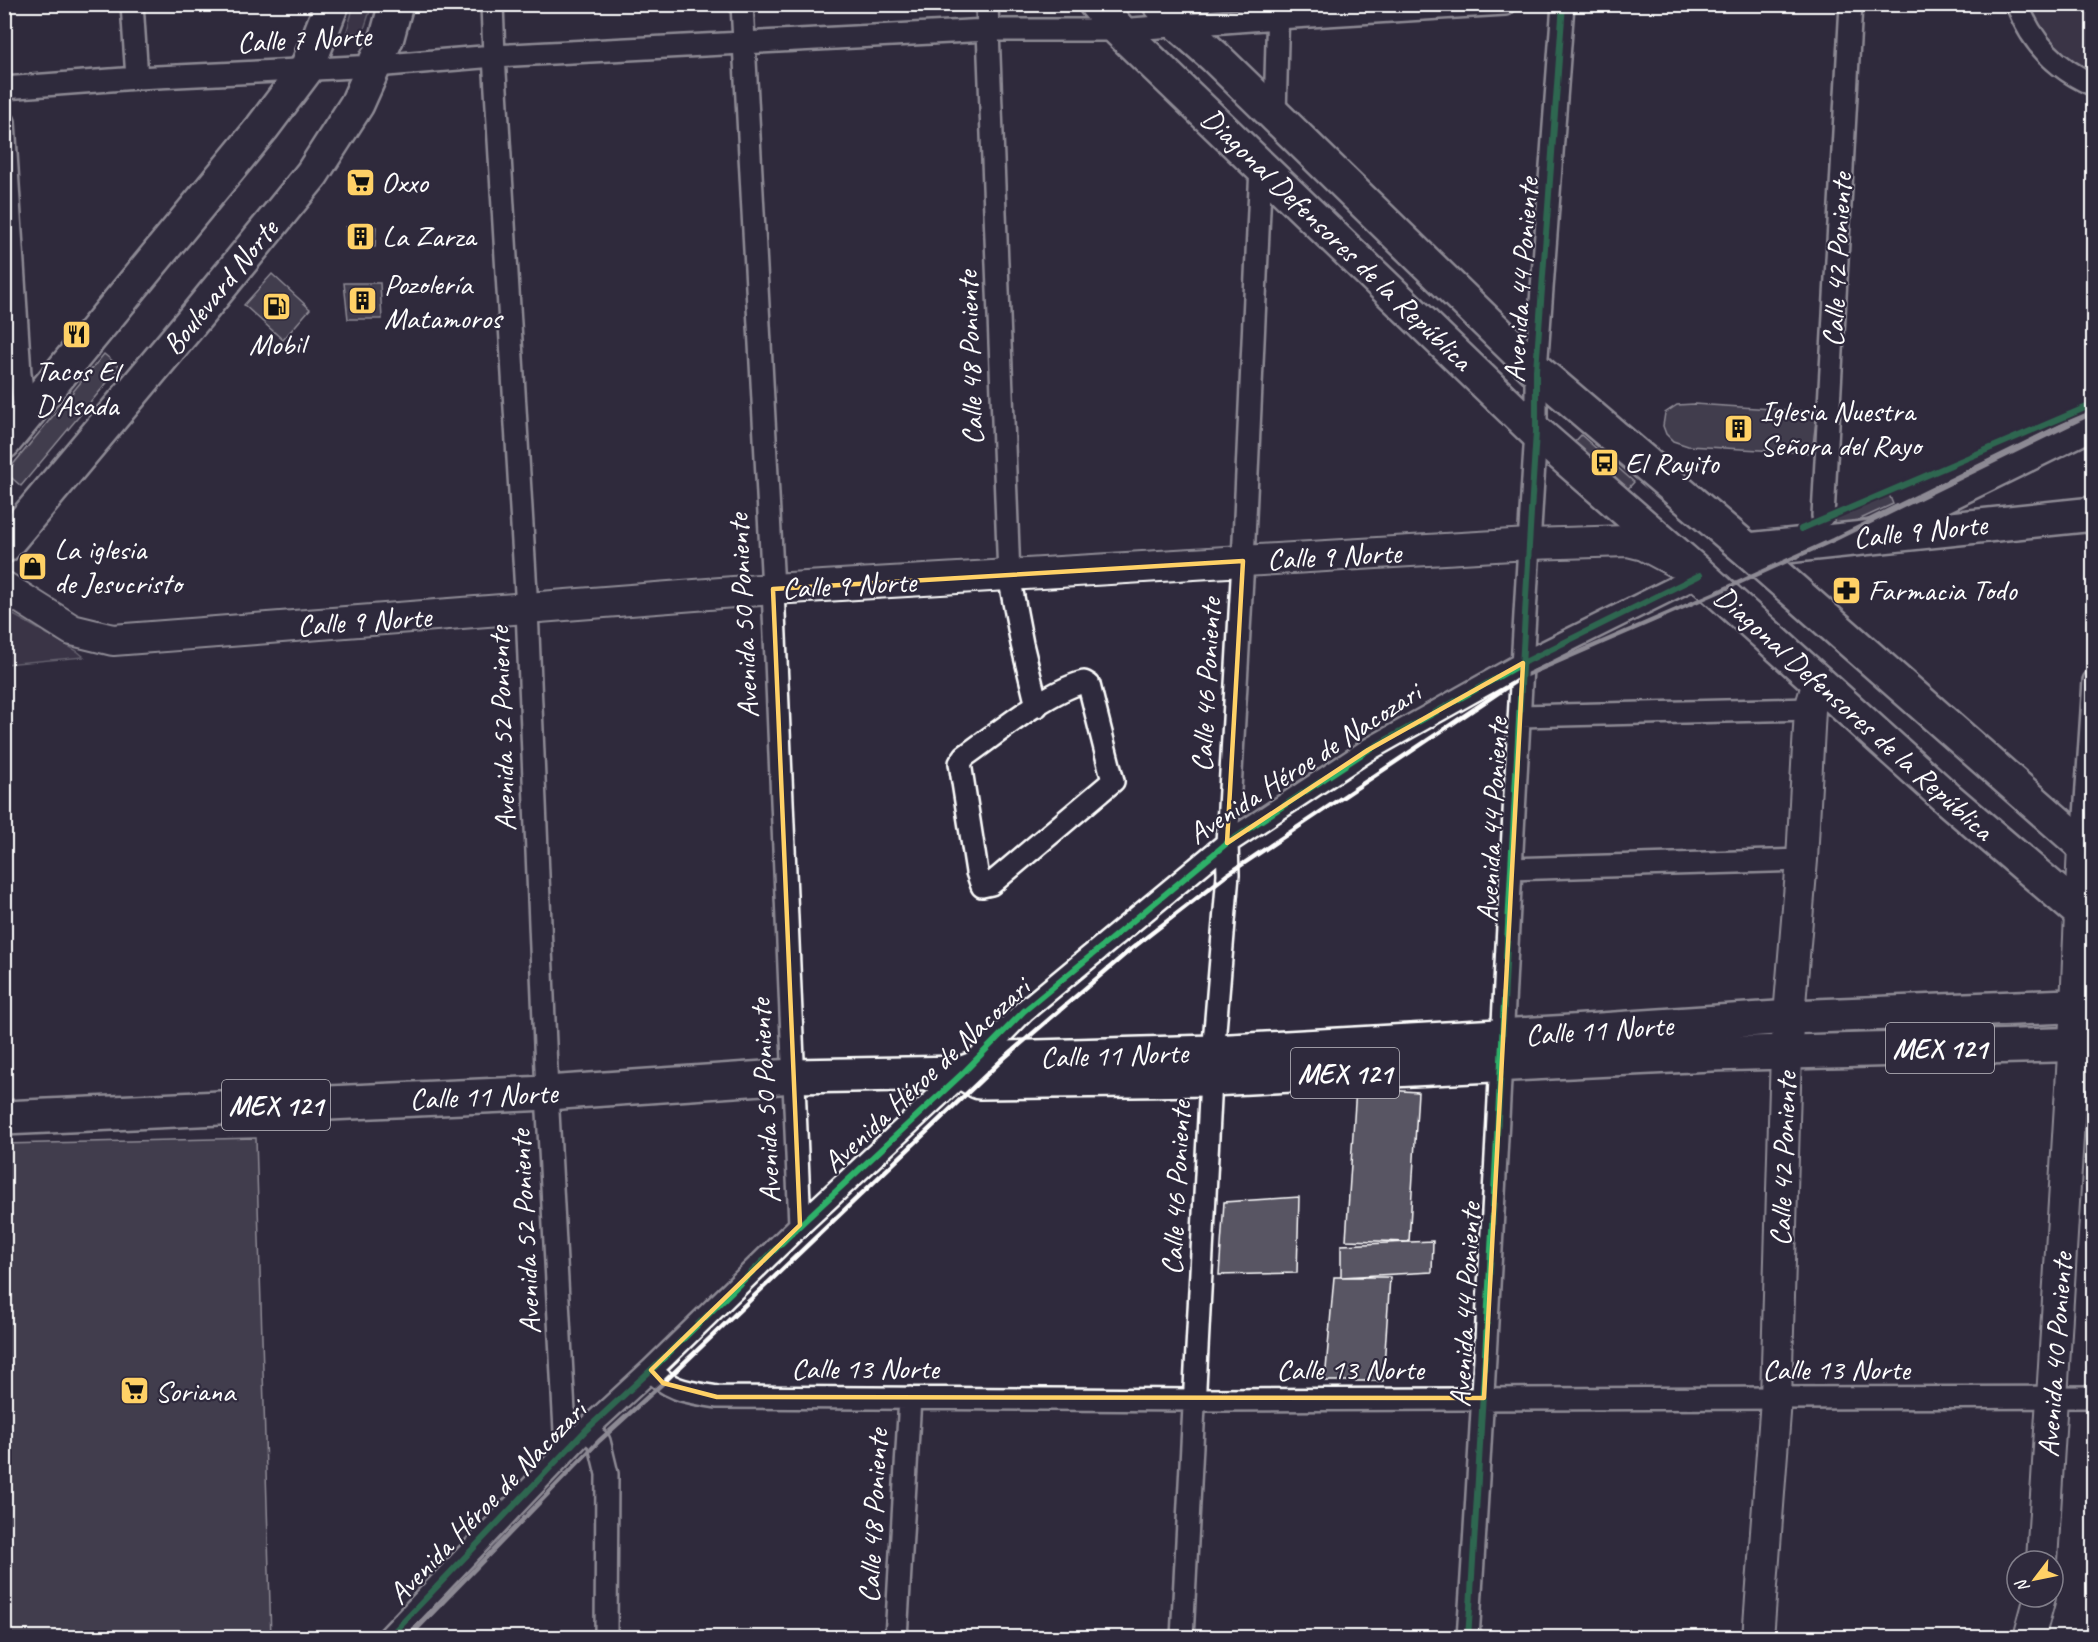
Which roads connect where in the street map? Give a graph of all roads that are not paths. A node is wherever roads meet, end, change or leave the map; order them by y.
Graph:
1 (132, 4) edge
2 (332, 4) edge
3 (396, 4) edge
4 (492, 4) edge
5 (742, 4) edge
6 (987, 4) edge
7 (1096, 4) edge
8 (1505, 4) edge
9 (1563, 4) edge
10 (1851, 4) edge
11 (2017, 4) edge
12 (1278, 11) edge
13 (1170, 15) edge
14 (988, 30) junction
15 (1119, 30) junction
16 (745, 44) junction
17 (494, 56) junction
18 (375, 66) junction
19 (307, 68) junction
20 (137, 78) junction
21 (2094, 85) edge
22 (4, 88) edge
23 (1275, 116) junction
24 (4, 122) edge
25 (1261, 166) junction
26 (1536, 370) junction
27 (26, 418) junction
28 (2094, 425) edge
29 (1536, 432) junction
30 (4, 442) edge
31 (2094, 514) edge
32 (1822, 516) dead end
33 (1866, 536) junction
34 (1529, 544) junction
35 (4, 546) edge
36 (1748, 550) junction
37 (1243, 561) junction
38 (1700, 575) junction
39 (1009, 576) junction
40 (4, 587) edge
41 (773, 589) junction
42 (527, 609) junction
43 (1523, 663) junction
44 (2094, 681) edge
45 (1814, 696) junction
46 (1037, 706) junction
47 (1520, 716) junction
48 (1227, 843) junction
49 (2088, 851) edge
50 (1803, 860) junction
51 (1512, 869) junction
52 (2087, 918) edge
53 (2085, 1005) edge
54 (1790, 1017) junction
55 (2084, 1044) edge
56 (1500, 1051) junction
57 (1786, 1052) junction
58 (1212, 1066) junction
59 (963, 1073) junction
60 (794, 1076) junction
61 (548, 1093) junction
62 (4, 1118) edge
63 (800, 1225) junction
64 (651, 1370) junction
65 (2052, 1397) junction
66 (2094, 1397) edge
67 (910, 1398) junction
68 (1484, 1398) junction
69 (1196, 1400) junction
70 (1776, 1400) junction
71 (586, 1430) junction
72 (566, 1450) junction
73 (2043, 1549) edge
74 (2038, 1609) edge
75 (394, 1634) edge
76 (606, 1638) edge
77 (896, 1638) edge
78 (1182, 1638) edge
79 (1467, 1638) edge
80 (1758, 1638) edge
81 (2029, 1638) edge

1 - 20 street
2 - 19 main road
3 - 18 main road, Boulevard Norte
4 - 17 street, Avenida 52 Poniente
5 - 16 street, Avenida 50 Poniente
6 - 14 street, Calle 48 Poniente
7 - 15 main road, Diagonal Defensores de la República
8 - 12 street, Calle 7 Norte
9 - 26 street, Avenida 44 Poniente
10 - 32 street, Calle 42 Poniente
11 - 21 street
12 - 13 street, Calle 7 Norte
12 - 23 street
13 - 15 street, Calle 7 Norte
13 - 23 main road, Diagonal Defensores de la República
14 - 15 street, Calle 7 Norte
14 - 16 street, Calle 7 Norte
14 - 39 street, Calle 48 Poniente
15 - 25 main road, Diagonal Defensores de la República
16 - 17 street, Calle 7 Norte
16 - 41 street, Avenida 50 Poniente
17 - 18 street, Calle 7 Norte
17 - 42 street, Avenida 52 Poniente
18 - 19 street, Calle 7 Norte
18 - 35 main road, Boulevard Norte
19 - 20 street, Calle 7 Norte
19 - 27 main road
20 - 22 street, Calle 7 Norte
23 - 26 main road, Diagonal Defensores de la República
24 - 27 street
25 - 29 main road, Diagonal Defensores de la República
25 - 37 street, Calle 46 Poniente
26 - 29 street, Avenida 44 Poniente
26 - 36 main road, Diagonal Defensores de la República
27 - 30 main road
28 - 33 street
29 - 34 street, Avenida 44 Poniente
29 - 38 main road, Diagonal Defensores de la República
31 - 33 main road, Calle 9 Norte
33 - 36 main road, Calle 9 Norte
34 - 37 main road, Calle 9 Norte
34 - 38 main road, Calle 9 Norte
34 - 43 street, Avenida 44 Poniente
36 - 49 main road, Diagonal Defensores de la República
37 - 39 main road, Calle 9 Norte
37 - 48 street, Calle 46 Poniente
38 - 43 street, Avenida Héroe de Nacozari
38 - 45 main road, Diagonal Defensores de la República
39 - 41 main road, Calle 9 Norte
39 - 46 street, Calle 48 Poniente
40 - 42 main road, Calle 9 Norte
41 - 42 main road, Calle 9 Norte
41 - 60 street, Avenida 50 Poniente
42 - 61 street, Avenida 52 Poniente
43 - 47 street, Avenida 44 Poniente
43 - 48 street, Avenida Héroe de Nacozari
44 - 49 street, Avenida 40 Poniente
45 - 47 street
45 - 50 main road, Calle 42 Poniente
45 - 52 main road, Diagonal Defensores de la República
46 - 46 street
47 - 51 street, Avenida 44 Poniente
48 - 58 street, Calle 46 Poniente
48 - 59 street, Avenida Héroe de Nacozari
49 - 52 main road, Avenida 40 Poniente
50 - 51 street
50 - 54 main road, Calle 42 Poniente
51 - 56 street, Avenida 44 Poniente
52 - 53 main road, Avenida 40 Poniente
53 - 54 main road, Calle 11 Norte / MEX 121
53 - 55 main road, Avenida 40 Poniente
54 - 56 main road, Calle 11 Norte / MEX 121
54 - 57 main road, Calle 42 Poniente
55 - 57 main road, Calle 11 Norte / MEX 121
55 - 65 main road, Avenida 40 Poniente
56 - 57 main road, Calle 11 Norte / MEX 121
56 - 58 main road, Calle 11 Norte / MEX 121
56 - 68 street, Avenida 44 Poniente
57 - 70 main road, Calle 42 Poniente
58 - 59 main road, Calle 11 Norte / MEX 121
58 - 69 street, Calle 46 Poniente
59 - 60 main road, Calle 11 Norte / MEX 121
59 - 63 street, Avenida Héroe de Nacozari
60 - 61 main road, Calle 11 Norte / MEX 121
60 - 63 street, Avenida 50 Poniente
61 - 62 main road, Calle 11 Norte / MEX 121
61 - 72 street, Avenida 52 Poniente
63 - 64 street, Avenida Héroe de Nacozari
64 - 67 street, Calle 13 Norte
64 - 71 street, Avenida Héroe de Nacozari
65 - 66 street, Calle 13 Norte
65 - 70 street, Calle 13 Norte
65 - 73 main road, Avenida 40 Poniente
67 - 69 street, Calle 13 Norte
67 - 77 street, Calle 48 Poniente
68 - 69 street, Calle 13 Norte
68 - 70 street, Calle 13 Norte
68 - 79 street, Avenida 44 Poniente
69 - 78 street, Calle 46 Poniente
70 - 80 main road, Calle 42 Poniente
71 - 72 street, Avenida Héroe de Nacozari
71 - 76 street
72 - 75 street, Avenida Héroe de Nacozari
74 - 81 main road

